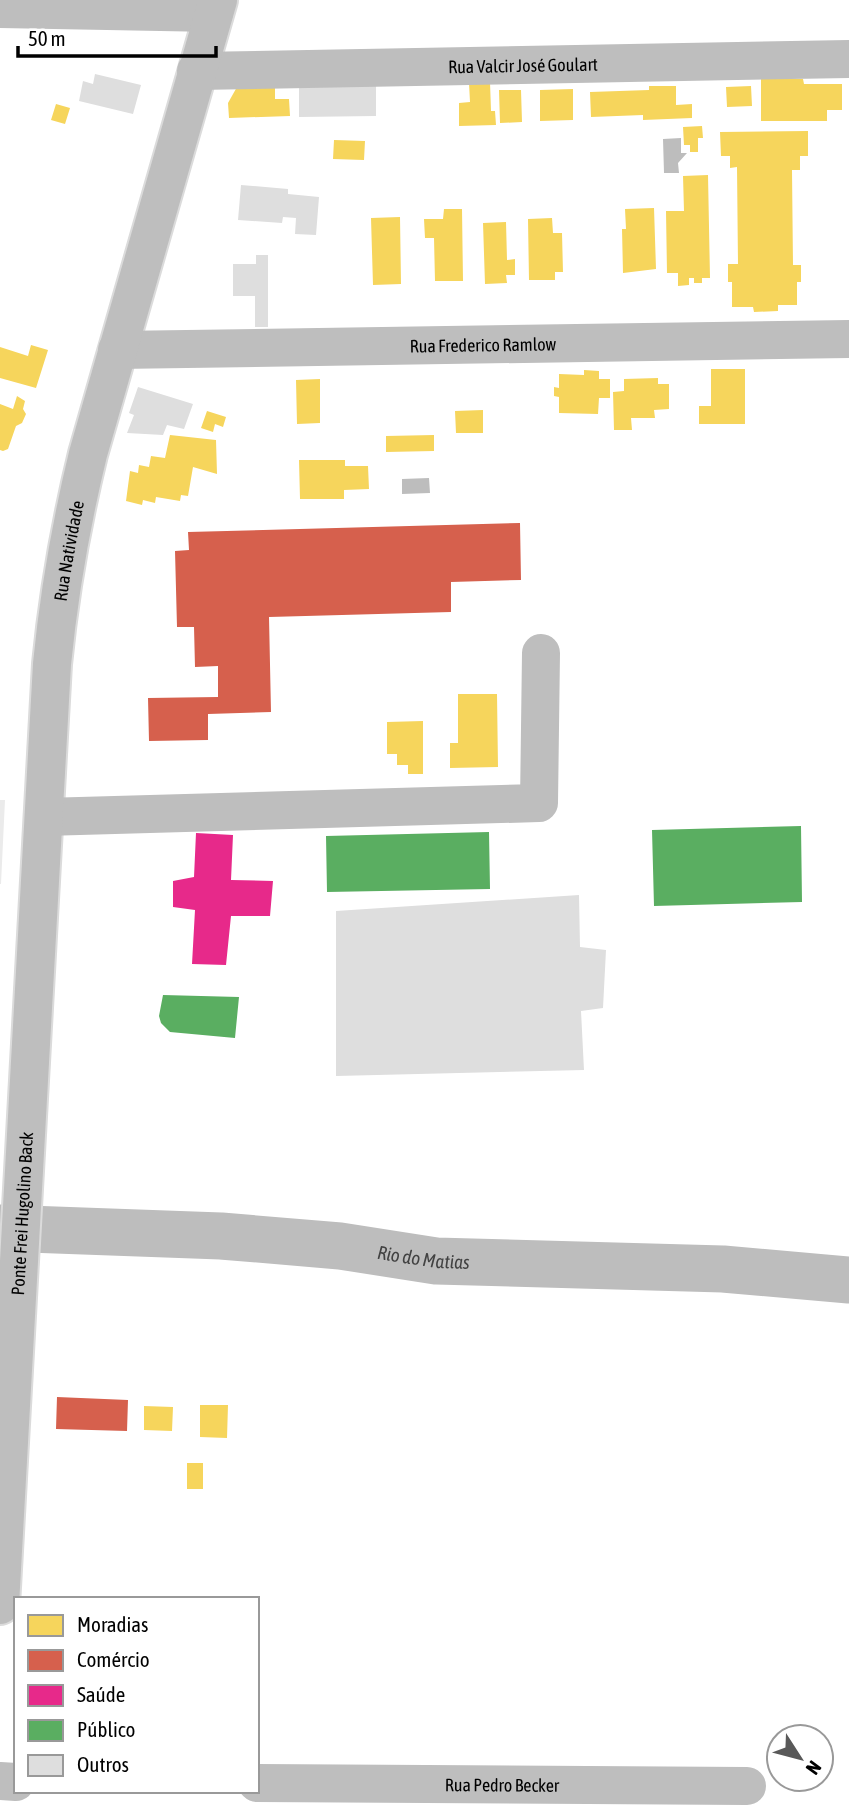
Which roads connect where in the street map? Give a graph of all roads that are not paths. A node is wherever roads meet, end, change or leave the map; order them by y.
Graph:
1 (216, 6) edge
2 (0, 9) edge
3 (849, 59) edge
4 (196, 71) junction
5 (849, 339) edge
6 (117, 350) junction
7 (541, 653) dead end
8 (44, 817) junction
9 (27, 1120) joint
10 (0, 1605) edge
11 (259, 1783) edge
12 (747, 1786) dead end

1 - 2 street
1 - 4 street, Rua Natividade
3 - 4 street, Rua Valcir José Goulart
4 - 6 street, Rua Natividade
5 - 6 street, Rua Frederico Ramlow
6 - 8 street, Rua Natividade
7 - 8 street
8 - 9 street, Rua Natividade
9 - 10 street, Ponte Frei Hugolino Back
11 - 12 street, Rua Pedro Becker

